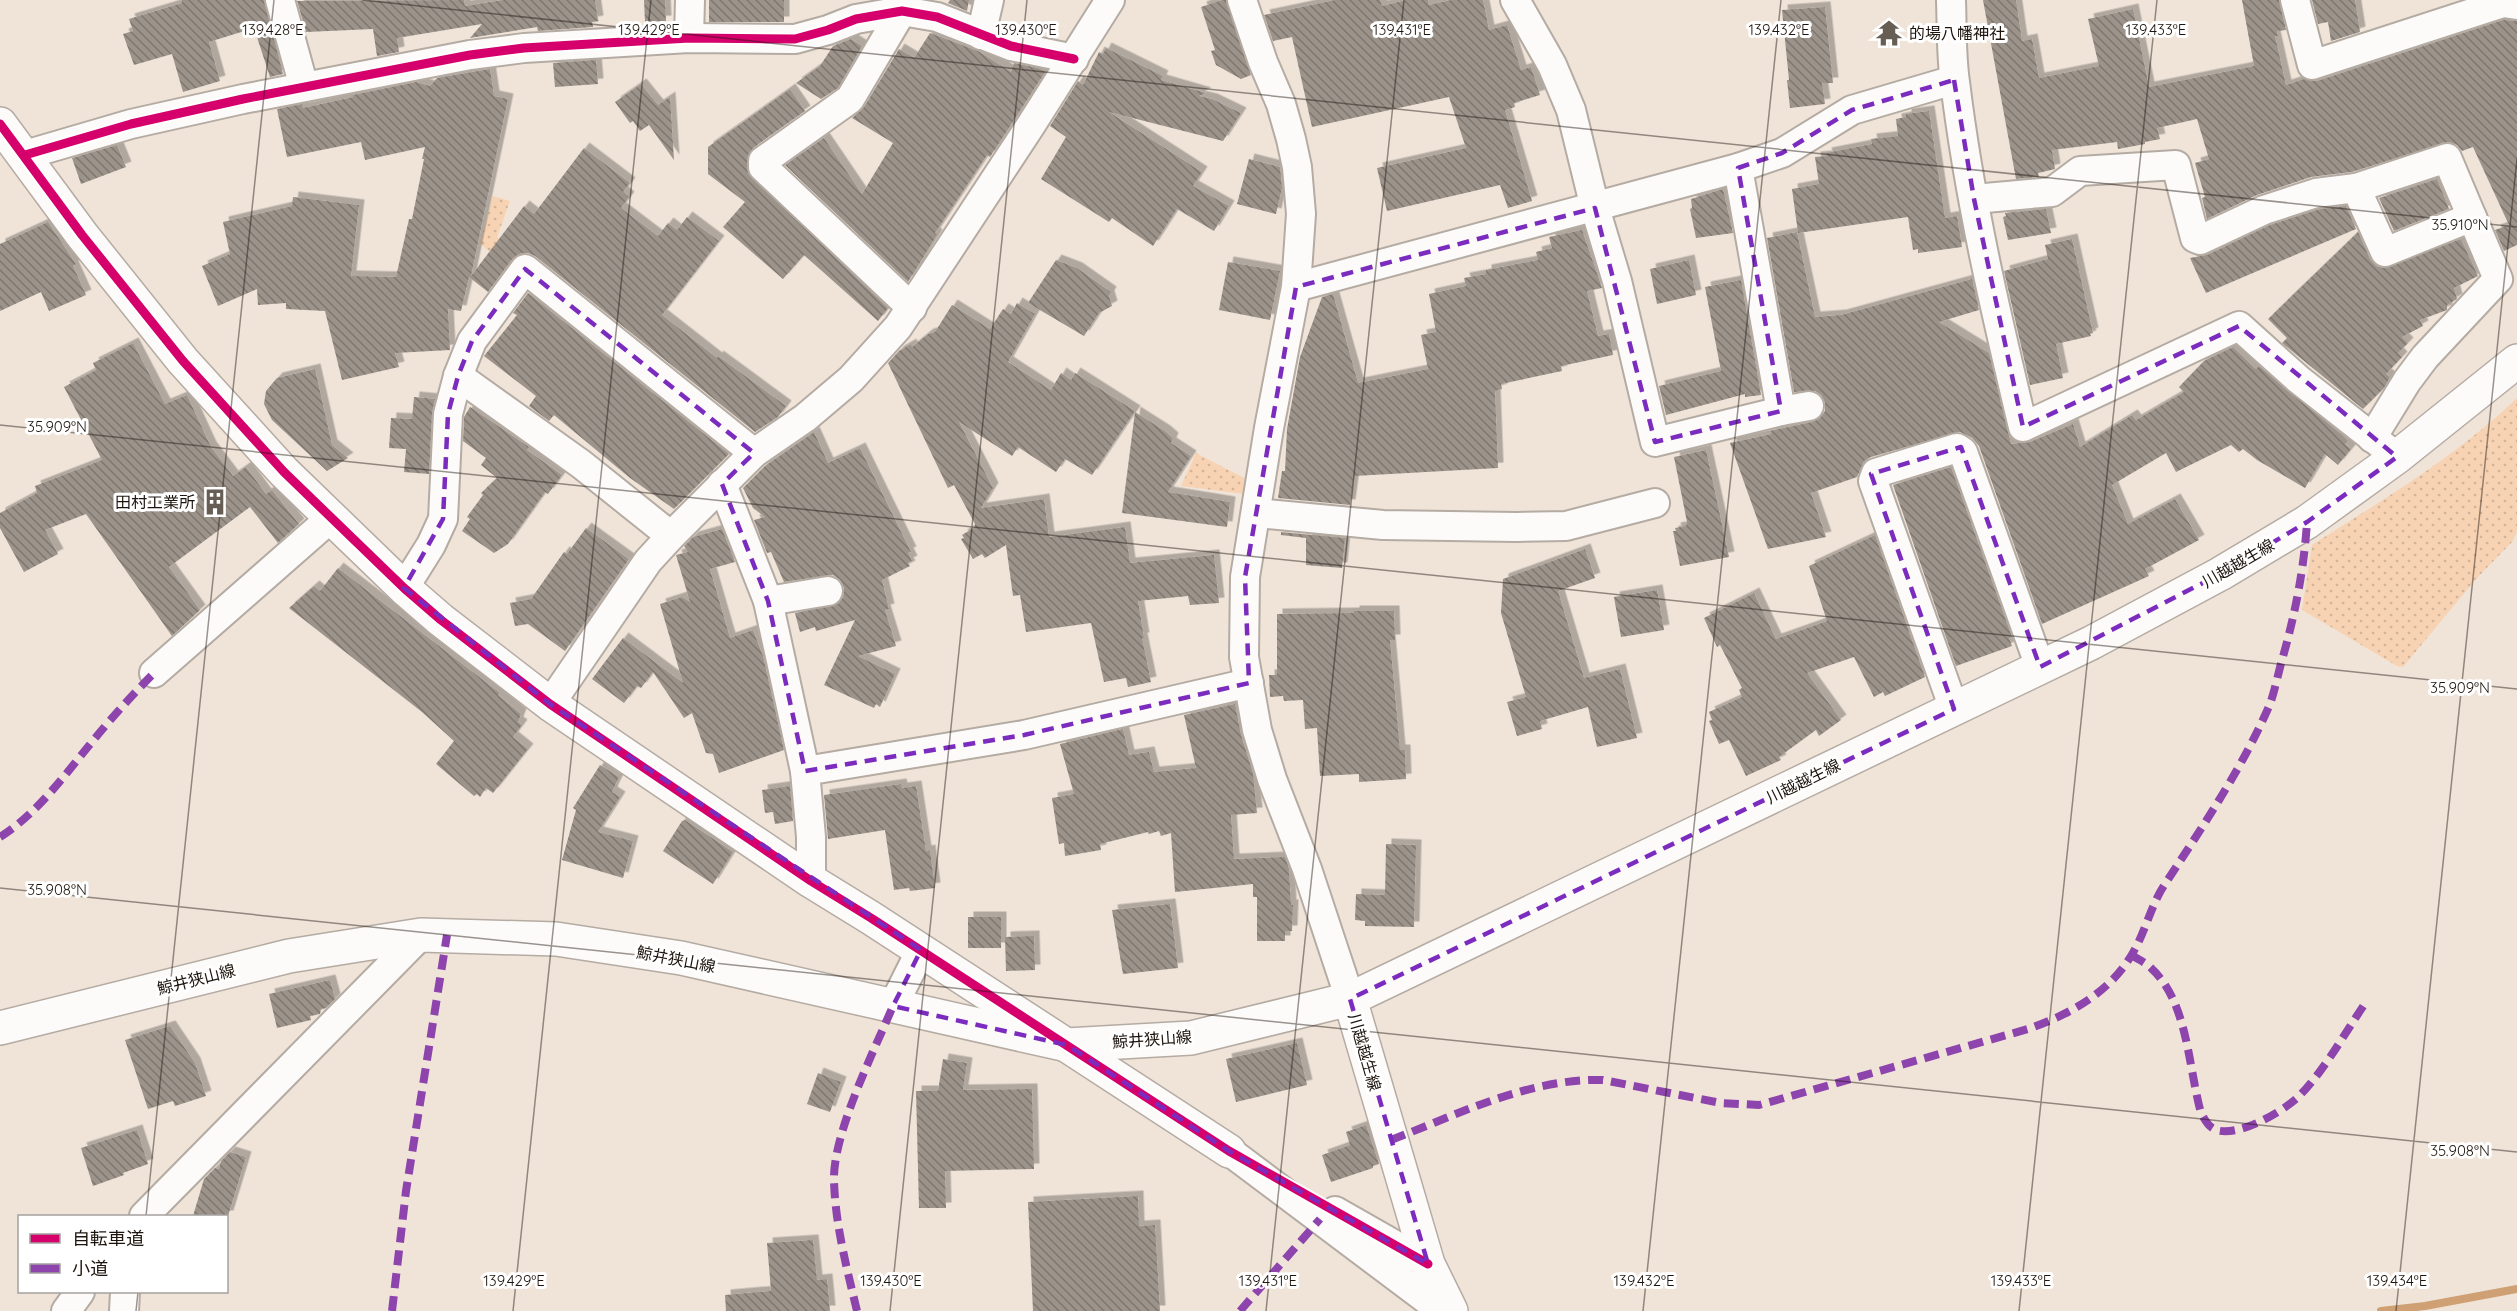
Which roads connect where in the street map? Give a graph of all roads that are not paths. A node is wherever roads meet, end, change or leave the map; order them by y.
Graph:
1 (280, 0) edge
2 (690, 0) edge
3 (989, 0) edge
4 (1110, 0) edge
5 (1242, 0) edge
6 (1515, 0) edge
7 (1951, 0) edge
8 (2295, 0) edge
9 (2517, 5) edge
10 (856, 9) edge
11 (902, 11) junction
12 (981, 35) junction
13 (689, 38) junction
14 (1074, 59) junction
15 (1954, 80) junction
16 (304, 87) junction
17 (8, 136) edge
18 (1738, 168) junction
19 (2356, 188) junction
20 (1974, 199) junction
21 (1595, 208) junction
22 (2472, 217) junction
23 (2507, 272) edge
24 (1296, 287) junction
25 (912, 308) junction
26 (2517, 361) edge
27 (458, 376) junction
28 (1809, 406) dead end
29 (1781, 411) junction
30 (2385, 448) junction
31 (754, 453) junction
32 (722, 484) junction
33 (1655, 503) dead end
34 (1257, 513) junction
35 (332, 517) junction
36 (671, 536) junction
37 (404, 588) junction
38 (828, 591) dead end
39 (768, 602) junction
40 (2040, 667) junction
41 (154, 673) dead end
42 (1249, 682) junction
43 (550, 704) junction
44 (1954, 709) junction
45 (805, 771) junction
46 (811, 881) junction
47 (421, 935) junction
48 (921, 950) junction
49 (1350, 999) junction
50 (893, 1006) junction
51 (0, 1028) edge
52 (1067, 1045) junction
53 (1229, 1151) junction
54 (145, 1215) edge
55 (1428, 1264) junction
56 (79, 1293) edge
57 (125, 1293) edge
58 (66, 1311) edge
59 (124, 1311) edge
60 (1442, 1311) edge
61 (1451, 1311) edge

1 - 16 street
2 - 13 street
3 - 12 street
4 - 14 street
5 - 24 street
6 - 21 street
7 - 15 street
8 - 9 street
10 - 11 street
10 - 13 street
11 - 12 street
11 - 25 street
12 - 14 street
13 - 16 street
14 - 25 street
15 - 18 street
15 - 20 street
16 - 17 street
17 - 35 main road
18 - 21 street
18 - 29 street
19 - 20 street
19 - 22 street
19 - 22 street
20 - 30 street
21 - 24 street
21 - 29 street
22 - 23 street
23 - 30 street
24 - 34 street
25 - 31 street
26 - 30 main road, 川越越生線
27 - 31 street
27 - 36 street
27 - 37 street
28 - 29 street
30 - 40 main road, 川越越生線
31 - 32 street
32 - 36 street
32 - 39 street
33 - 34 street
34 - 42 street
35 - 37 main road
35 - 41 street
36 - 43 street
37 - 43 main road
38 - 39 street
39 - 45 street
40 - 44 main road, 川越越生線
40 - 44 street
42 - 45 street
42 - 49 street
43 - 46 main road
44 - 49 main road, 川越越生線
45 - 46 street
46 - 48 main road
47 - 50 main road, 鯨井狭山線
47 - 51 main road, 鯨井狭山線
47 - 54 street
48 - 50 street
48 - 52 main road
49 - 52 main road, 鯨井狭山線
49 - 55 main road, 川越越生線
50 - 52 main road, 鯨井狭山線
52 - 53 main road
53 - 55 street
53 - 60 street
55 - 61 main road, 川越越生線
56 - 58 street
57 - 59 street

